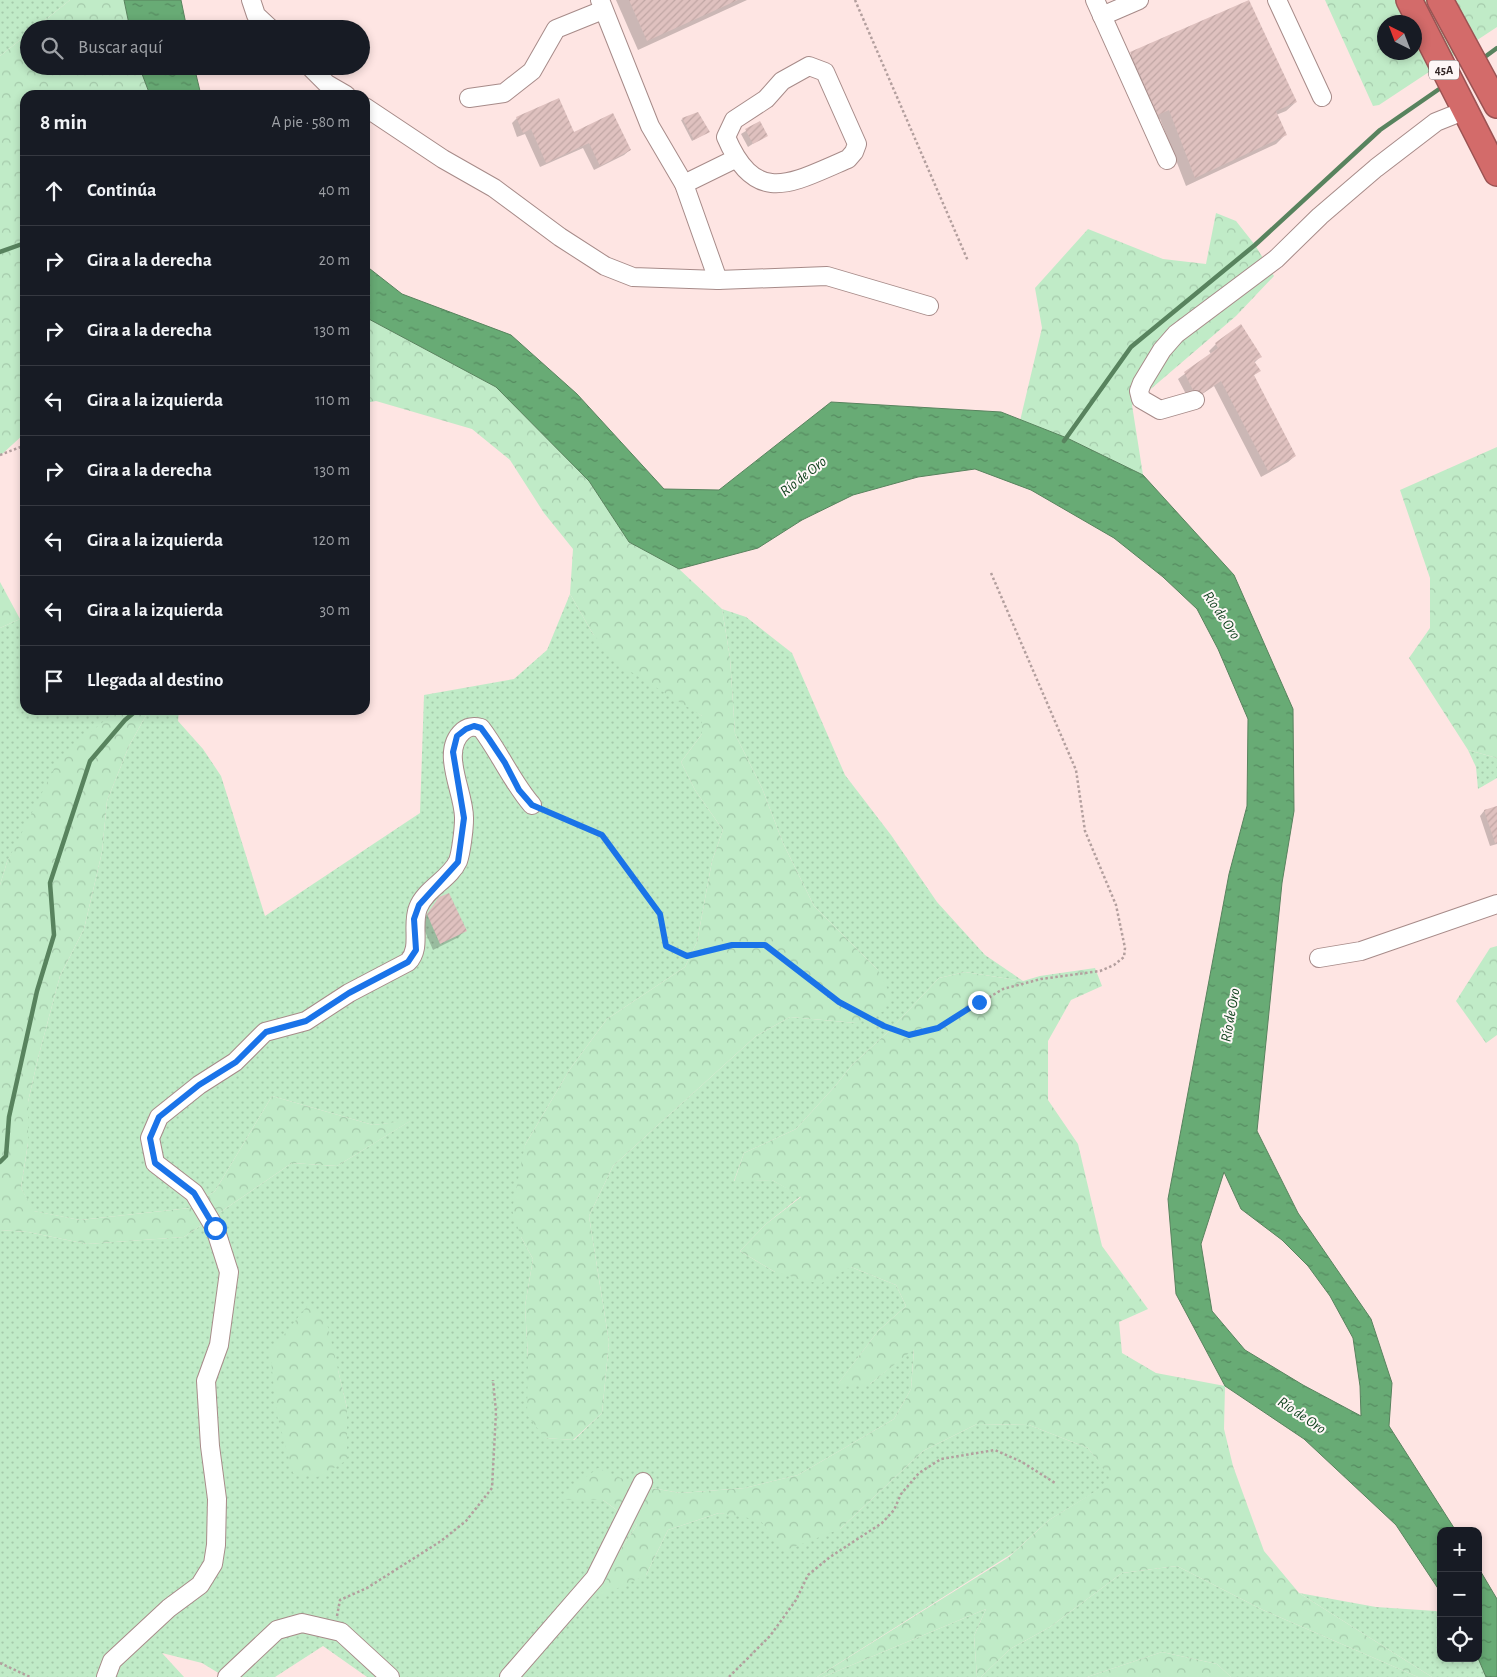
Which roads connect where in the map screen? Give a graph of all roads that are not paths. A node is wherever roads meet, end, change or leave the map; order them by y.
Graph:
1 (251, 0) edge
2 (1095, 0) edge
3 (1139, 0) edge
4 (1277, 0) edge
5 (1409, 0) edge
6 (602, 5) edge
7 (1444, 9) edge
8 (1102, 16) junction
9 (261, 20) edge
10 (318, 75) edge
11 (337, 90) edge
12 (1322, 97) dead end
13 (468, 98) dead end
14 (1494, 100) edge
15 (370, 110) edge
16 (1466, 110) junction
17 (735, 159) junction
18 (1167, 160) dead end
19 (1497, 173) edge
20 (684, 184) junction
21 (718, 280) junction
22 (929, 306) dead end
23 (1196, 400) dead end
24 (532, 805) road end
25 (1497, 904) edge
26 (1319, 958) dead end
27 (643, 1482) dead end
28 (106, 1677) edge
29 (227, 1677) edge
30 (390, 1677) edge
31 (509, 1677) edge

1 - 9 lane
2 - 8 lane
3 - 8 lane
4 - 12 lane
5 - 16 highway, 45A
6 - 13 lane
6 - 20 lane
7 - 14 highway, 45A
8 - 18 lane
10 - 11 lane
15 - 21 lane
16 - 19 highway, 45A
16 - 23 lane
17 - 17 lane
17 - 20 lane
20 - 21 lane
21 - 22 lane
24 - 28 lane
25 - 26 lane
27 - 31 lane
29 - 30 lane

